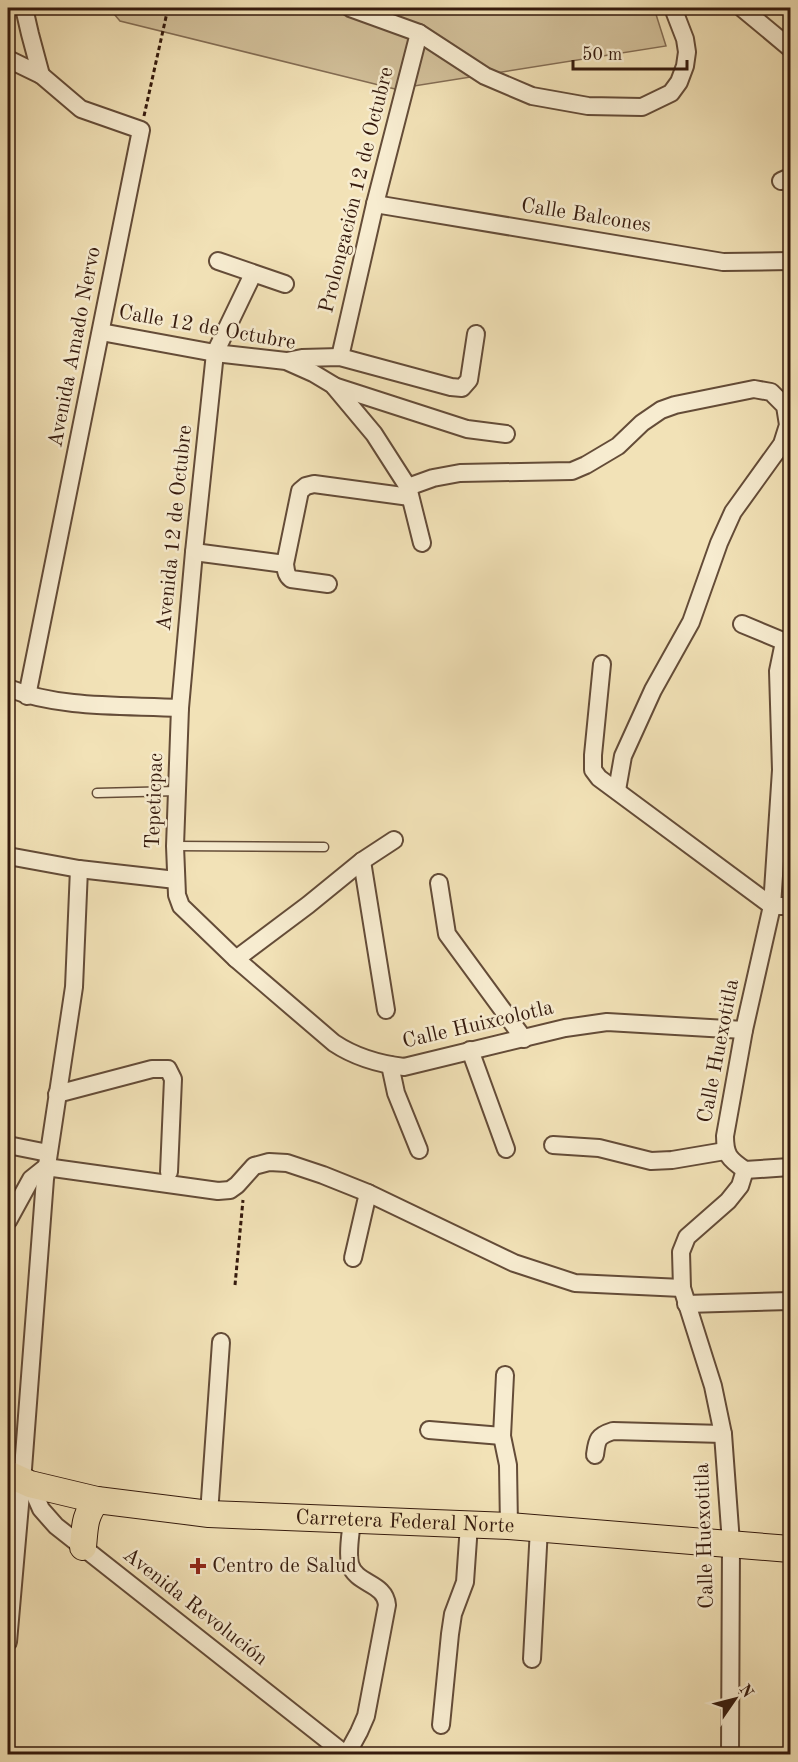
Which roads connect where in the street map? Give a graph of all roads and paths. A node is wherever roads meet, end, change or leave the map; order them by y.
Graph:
1 (24, 8) edge
2 (168, 8) edge
3 (350, 8) edge
4 (673, 8) edge
5 (742, 8) edge
6 (419, 33) junction
7 (790, 48) edge
8 (8, 59) edge
9 (41, 75) junction
10 (141, 130) junction
11 (375, 204) junction
12 (218, 261) dead end
13 (790, 261) edge
14 (253, 274) junction
15 (285, 284) dead end
16 (101, 332) junction
17 (476, 334) dead end
18 (215, 353) junction
19 (340, 357) junction
20 (286, 361) junction
21 (333, 385) junction
22 (506, 434) dead end
23 (409, 492) junction
24 (422, 543) dead end
25 (194, 552) junction
26 (285, 564) junction
27 (328, 584) dead end
28 (742, 624) dead end
29 (788, 643) edge
30 (602, 664) dead end
31 (8, 688) edge
32 (27, 696) junction
33 (180, 708) junction
34 (617, 790) junction
35 (177, 791) junction
36 (97, 793) dead end
37 (394, 840) dead end
38 (175, 846) junction
39 (324, 847) dead end
40 (8, 856) edge
41 (362, 861) junction
42 (79, 869) junction
43 (440, 883) dead end
44 (177, 887) junction
45 (772, 906) junction
46 (790, 906) edge
47 (236, 958) junction
48 (386, 1010) dead end
49 (744, 1030) junction
50 (524, 1039) junction
51 (470, 1050) junction
52 (390, 1065) junction
53 (57, 1094) junction
54 (8, 1145) edge
55 (553, 1145) dead end
56 (506, 1149) dead end
57 (419, 1150) dead end
58 (725, 1151) junction
59 (47, 1160) junction
60 (790, 1167) edge
61 (745, 1170) junction
62 (170, 1172) dead end
63 (237, 1185) junction
64 (368, 1193) junction
65 (8, 1221) edge
66 (353, 1258) dead end
67 (235, 1285) dead end
68 (684, 1296) junction
69 (790, 1301) edge
70 (221, 1342) dead end
71 (505, 1375) dead end
72 (429, 1430) dead end
73 (723, 1434) junction
74 (502, 1436) junction
75 (595, 1455) dead end
76 (20, 1480) edge
77 (97, 1500) junction
78 (209, 1514) junction
79 (352, 1520) junction
80 (469, 1525) junction
81 (509, 1526) junction
82 (539, 1528) junction
83 (731, 1544) junction
84 (83, 1547) junction
85 (790, 1549) edge
86 (8, 1642) edge
87 (532, 1659) dead end
88 (441, 1725) dead end
89 (346, 1755) edge
90 (730, 1755) edge

1 - 9 street
2 - 10 path
3 - 6 street
4 - 6 street
5 - 7 street
6 - 11 street, Prolongación 12 de Octubre
8 - 9 street
9 - 10 street
10 - 16 street, Avenida Amado Nervo
11 - 13 street, Calle Balcones
11 - 19 street, Prolongación 12 de Octubre
12 - 14 street
14 - 15 street
14 - 18 street
16 - 18 street, Calle 12 de Octubre
16 - 32 street, Avenida Amado Nervo
17 - 19 street
18 - 20 street, Calle 12 de Octubre
18 - 25 street, Avenida 12 de Octubre
19 - 20 street
20 - 21 street, Calle 12 de Octubre
21 - 22 street
21 - 23 street, Calle 12 de Octubre
23 - 24 street, Calle 12 de Octubre
23 - 26 street
23 - 34 street
25 - 26 street
25 - 33 street, Avenida 12 de Octubre
26 - 27 street
28 - 29 street
29 - 45 street, Calle Huexotitla
30 - 34 street
31 - 32 street
32 - 33 street
33 - 35 street, Tepeticpac
34 - 45 street
35 - 36 lane
35 - 38 street, Tepeticpac
37 - 41 street
38 - 39 lane
38 - 44 street, Tepeticpac
40 - 42 street
41 - 47 street
41 - 48 street
42 - 44 street
42 - 53 street
43 - 50 street
44 - 47 street, Calle Huixcolotla
45 - 46 street
45 - 49 street, Calle Huexotitla
47 - 52 street, Calle Huixcolotla
49 - 50 street, Calle Huixcolotla
49 - 58 street, Calle Huexotitla
50 - 51 street, Calle Huixcolotla
51 - 52 street, Calle Huixcolotla
51 - 56 street
52 - 57 street
53 - 59 street
53 - 62 street
54 - 59 street
55 - 58 street
58 - 61 street, Calle Huexotitla
59 - 63 street
59 - 65 street
59 - 76 street
60 - 61 street
61 - 68 street, Calle Huexotitla
63 - 64 street
63 - 67 path
64 - 66 street
64 - 68 street
68 - 69 street
68 - 73 street, Calle Huexotitla
70 - 78 street
71 - 74 street
72 - 74 street
73 - 75 street
73 - 83 street, Calle Huexotitla
74 - 81 street
76 - 77 main road, Carretera Federal Norte
76 - 84 street, Avenida Revolución
76 - 86 street
77 - 78 main road, Carretera Federal Norte
77 - 84 main road
78 - 79 main road, Carretera Federal Norte
79 - 80 main road, Carretera Federal Norte
79 - 89 street
80 - 81 main road, Carretera Federal Norte
80 - 88 street
81 - 82 main road, Carretera Federal Norte
82 - 83 main road, Carretera Federal Norte
82 - 87 street
83 - 85 main road, Carretera Federal Norte
83 - 90 street, Calle Huexotitla
84 - 89 street, Avenida Revolución

